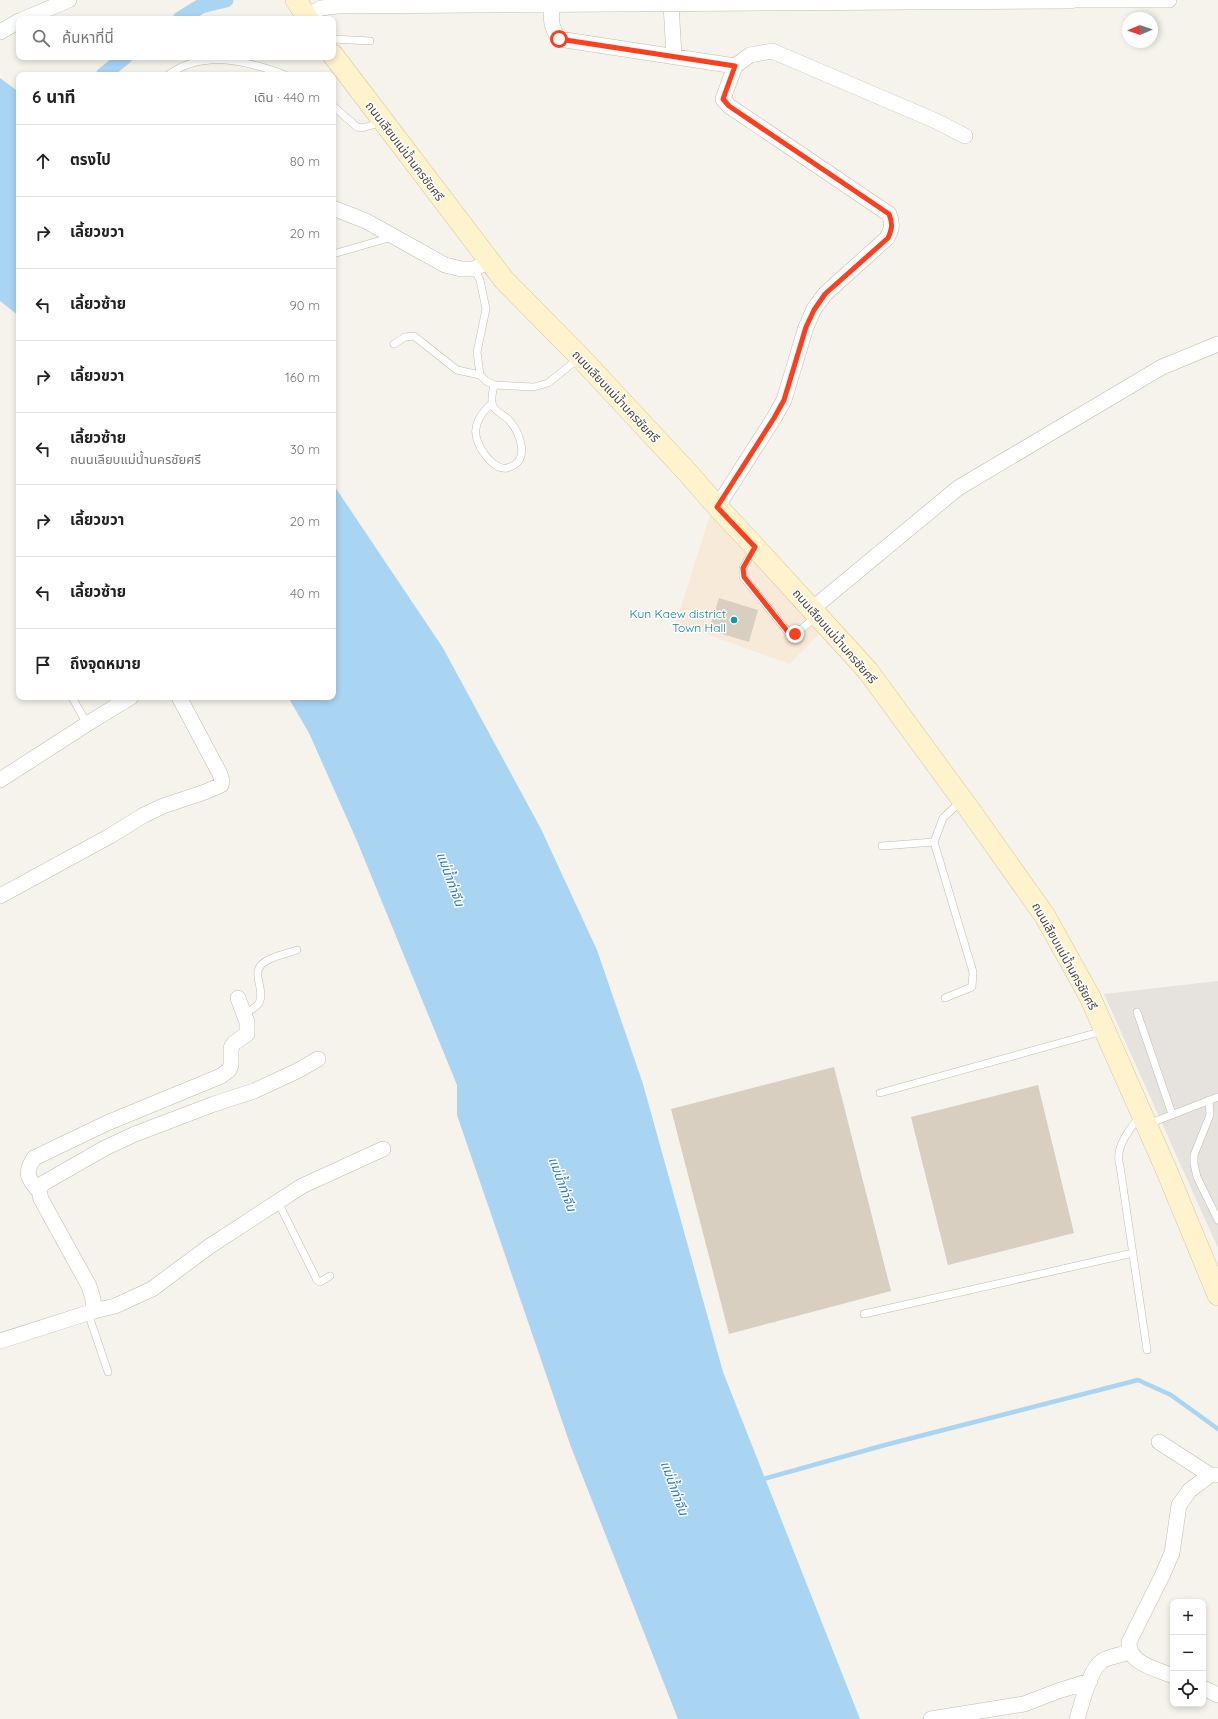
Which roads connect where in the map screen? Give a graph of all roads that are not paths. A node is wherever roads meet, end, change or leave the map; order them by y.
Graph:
1 (69, 0) edge
2 (1071, 0) edge
3 (1169, 0) edge
4 (552, 4) junction
5 (671, 4) junction
6 (303, 11) edge
7 (31, 16) edge
8 (16, 23) edge
9 (0, 32) edge
10 (336, 39) edge
11 (370, 41) dead end
12 (674, 56) junction
13 (336, 59) edge
14 (203, 60) edge
15 (235, 60) edge
16 (735, 66) junction
17 (173, 72) edge
18 (277, 72) edge
19 (336, 109) edge
20 (383, 122) junction
21 (965, 136) dead end
22 (336, 209) edge
23 (394, 236) junction
24 (336, 253) edge
25 (481, 265) junction
26 (394, 344) dead end
27 (1218, 344) edge
28 (580, 357) junction
29 (480, 375) junction
30 (494, 385) junction
31 (492, 403) junction
32 (717, 507) junction
33 (755, 547) junction
34 (814, 612) junction
35 (74, 700) edge
36 (126, 700) edge
37 (181, 700) edge
38 (86, 722) junction
39 (0, 780) edge
40 (962, 800) junction
41 (934, 842) junction
42 (882, 846) dead end
43 (0, 896) edge
44 (297, 950) dead end
45 (238, 998) dead end
46 (945, 998) dead end
47 (1137, 1012) dead end
48 (244, 1014) junction
49 (1105, 1030) junction
50 (318, 1059) dead end
51 (880, 1093) dead end
52 (1218, 1096) edge
53 (1209, 1100) junction
54 (1172, 1114) junction
55 (1144, 1119) junction
56 (383, 1149) dead end
57 (39, 1191) junction
58 (278, 1202) junction
59 (1218, 1220) edge
60 (1133, 1253) junction
61 (330, 1276) dead end
62 (1218, 1295) edge
63 (91, 1312) junction
64 (864, 1314) dead end
65 (0, 1341) edge
66 (1147, 1350) dead end
67 (108, 1372) dead end
68 (1159, 1442) dead end
69 (1214, 1475) edge
70 (1130, 1652) junction
71 (1170, 1675) edge
72 (1090, 1682) junction
73 (1206, 1689) edge
74 (1218, 1695) edge
75 (931, 1719) edge
76 (1077, 1719) edge

1 - 7 street
2 - 3 street
2 - 5 street
4 - 5 street
4 - 6 street
4 - 12 street
5 - 12 street
8 - 9 street
10 - 11 lane
12 - 16 street
13 - 20 main road, ถนนเลียบแม่น้ำนครชัยศรี
14 - 17 lane
15 - 18 lane
16 - 21 street
16 - 32 street
19 - 20 lane
20 - 25 main road, ถนนเลียบแม่น้ำนครชัยศรี
22 - 23 street
23 - 24 lane
23 - 25 street
25 - 28 main road, ถนนเลียบแม่น้ำนครชัยศรี
25 - 29 lane
26 - 29 lane
27 - 34 street
28 - 30 lane
28 - 32 main road, ถนนเลียบแม่น้ำนครชัยศรี
29 - 30 lane
30 - 31 lane
31 - 31 lane
32 - 33 main road, ถนนเลียบแม่น้ำนครชัยศรี
33 - 34 main road, ถนนเลียบแม่น้ำนครชัยศรี
33 - 34 lane
34 - 40 main road, ถนนเลียบแม่น้ำนครชัยศรี
35 - 38 lane
36 - 38 street
37 - 43 street
38 - 39 street
40 - 41 lane
40 - 49 main road, ถนนเลียบแม่น้ำนครชัยศรี
41 - 42 lane
41 - 46 lane
44 - 48 lane
45 - 48 street
47 - 54 lane
48 - 57 street
49 - 51 lane
49 - 55 main road, ถนนเลียบแม่น้ำนครชัยศรี
50 - 57 street
52 - 53 lane
53 - 54 lane
53 - 59 lane
54 - 55 lane
55 - 60 lane
55 - 62 main road, ถนนเลียบแม่น้ำนครชัยศรี
56 - 58 street
57 - 63 street
58 - 61 lane
58 - 63 street
60 - 64 lane
60 - 66 lane
63 - 65 street
63 - 67 lane
68 - 69 street
69 - 70 street
70 - 71 street
70 - 72 street
72 - 75 street
72 - 76 street
73 - 74 street

